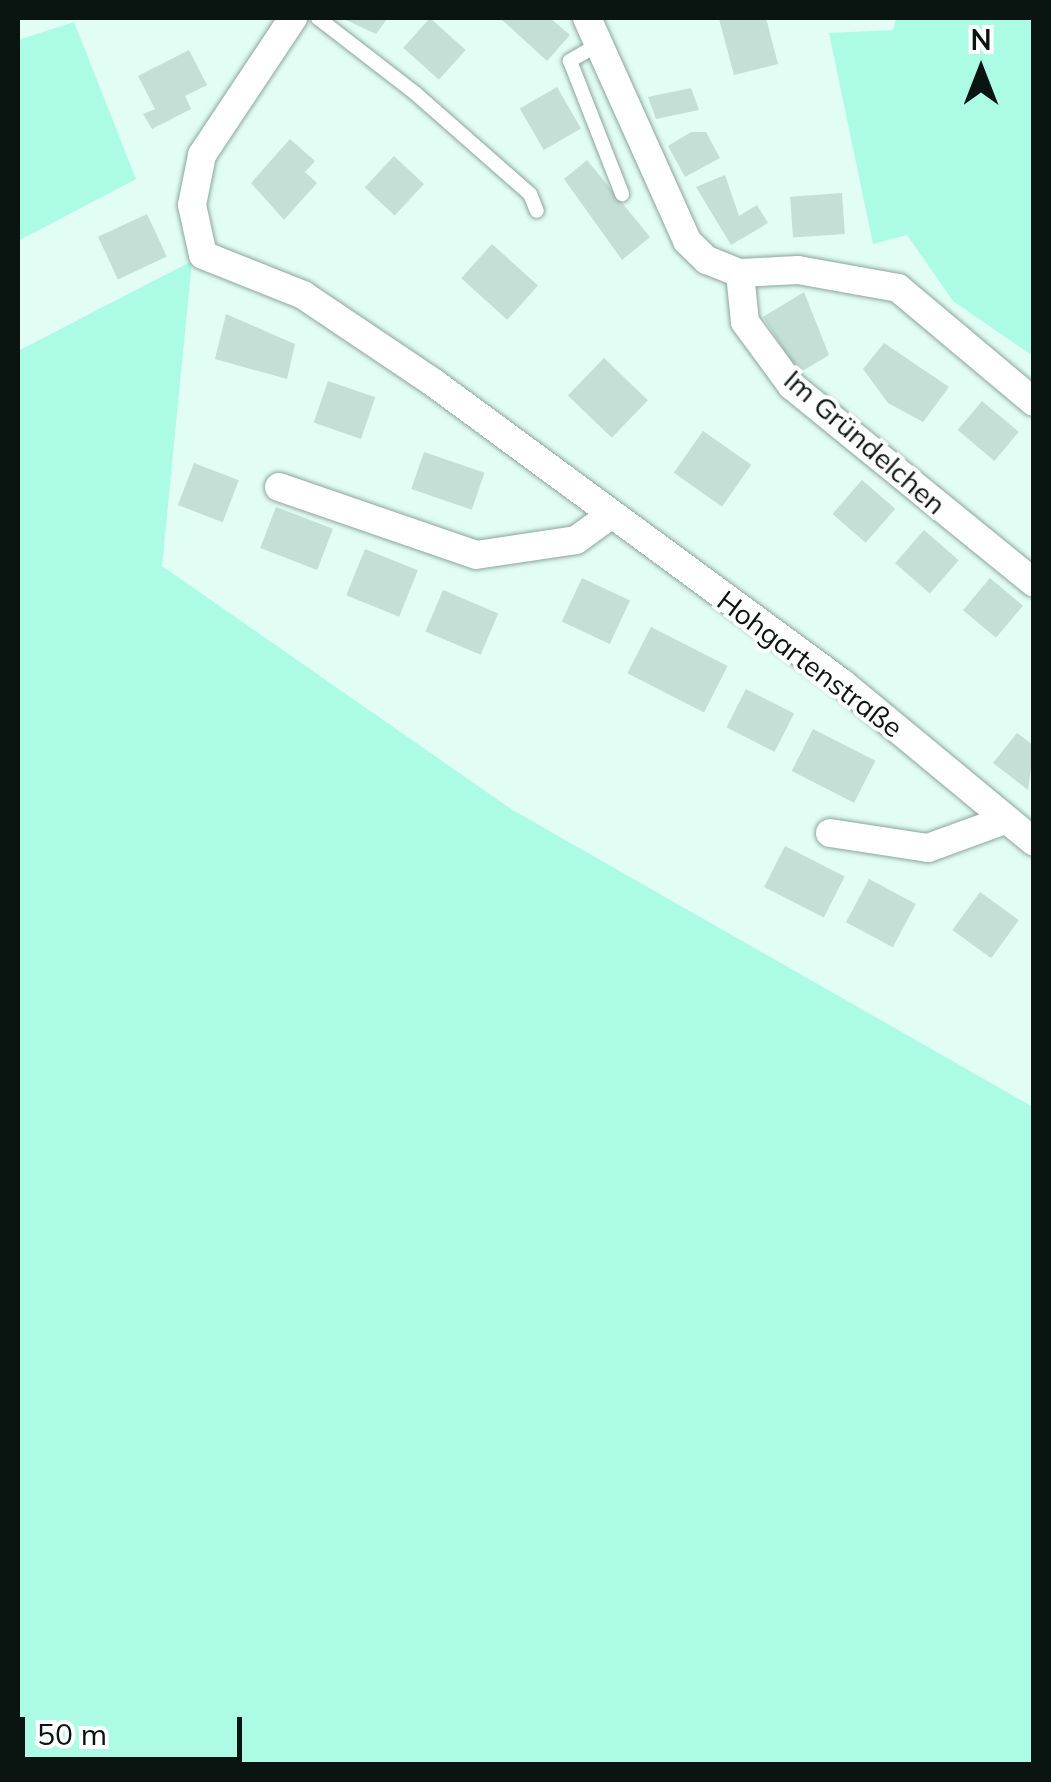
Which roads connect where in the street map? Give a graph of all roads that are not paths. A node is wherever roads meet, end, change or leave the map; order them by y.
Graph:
1 (293, 18) edge
2 (318, 18) edge
3 (588, 18) edge
4 (600, 44) junction
5 (622, 194) dead end
6 (538, 211) dead end
7 (740, 272) junction
8 (998, 374) junction
9 (1034, 378) edge
10 (1034, 402) edge
11 (279, 487) dead end
12 (609, 516) junction
13 (1034, 583) edge
14 (1005, 820) junction
15 (830, 833) dead end
16 (1034, 842) edge

1 - 12 street, Hohgartenstraße
2 - 6 lane
3 - 4 street
4 - 5 lane
4 - 7 street
7 - 8 street
7 - 13 street, Im Gründelchen
8 - 9 street
8 - 10 street
11 - 12 street
12 - 14 street, Hohgartenstraße
14 - 15 street
14 - 16 street, Hohgartenstraße

